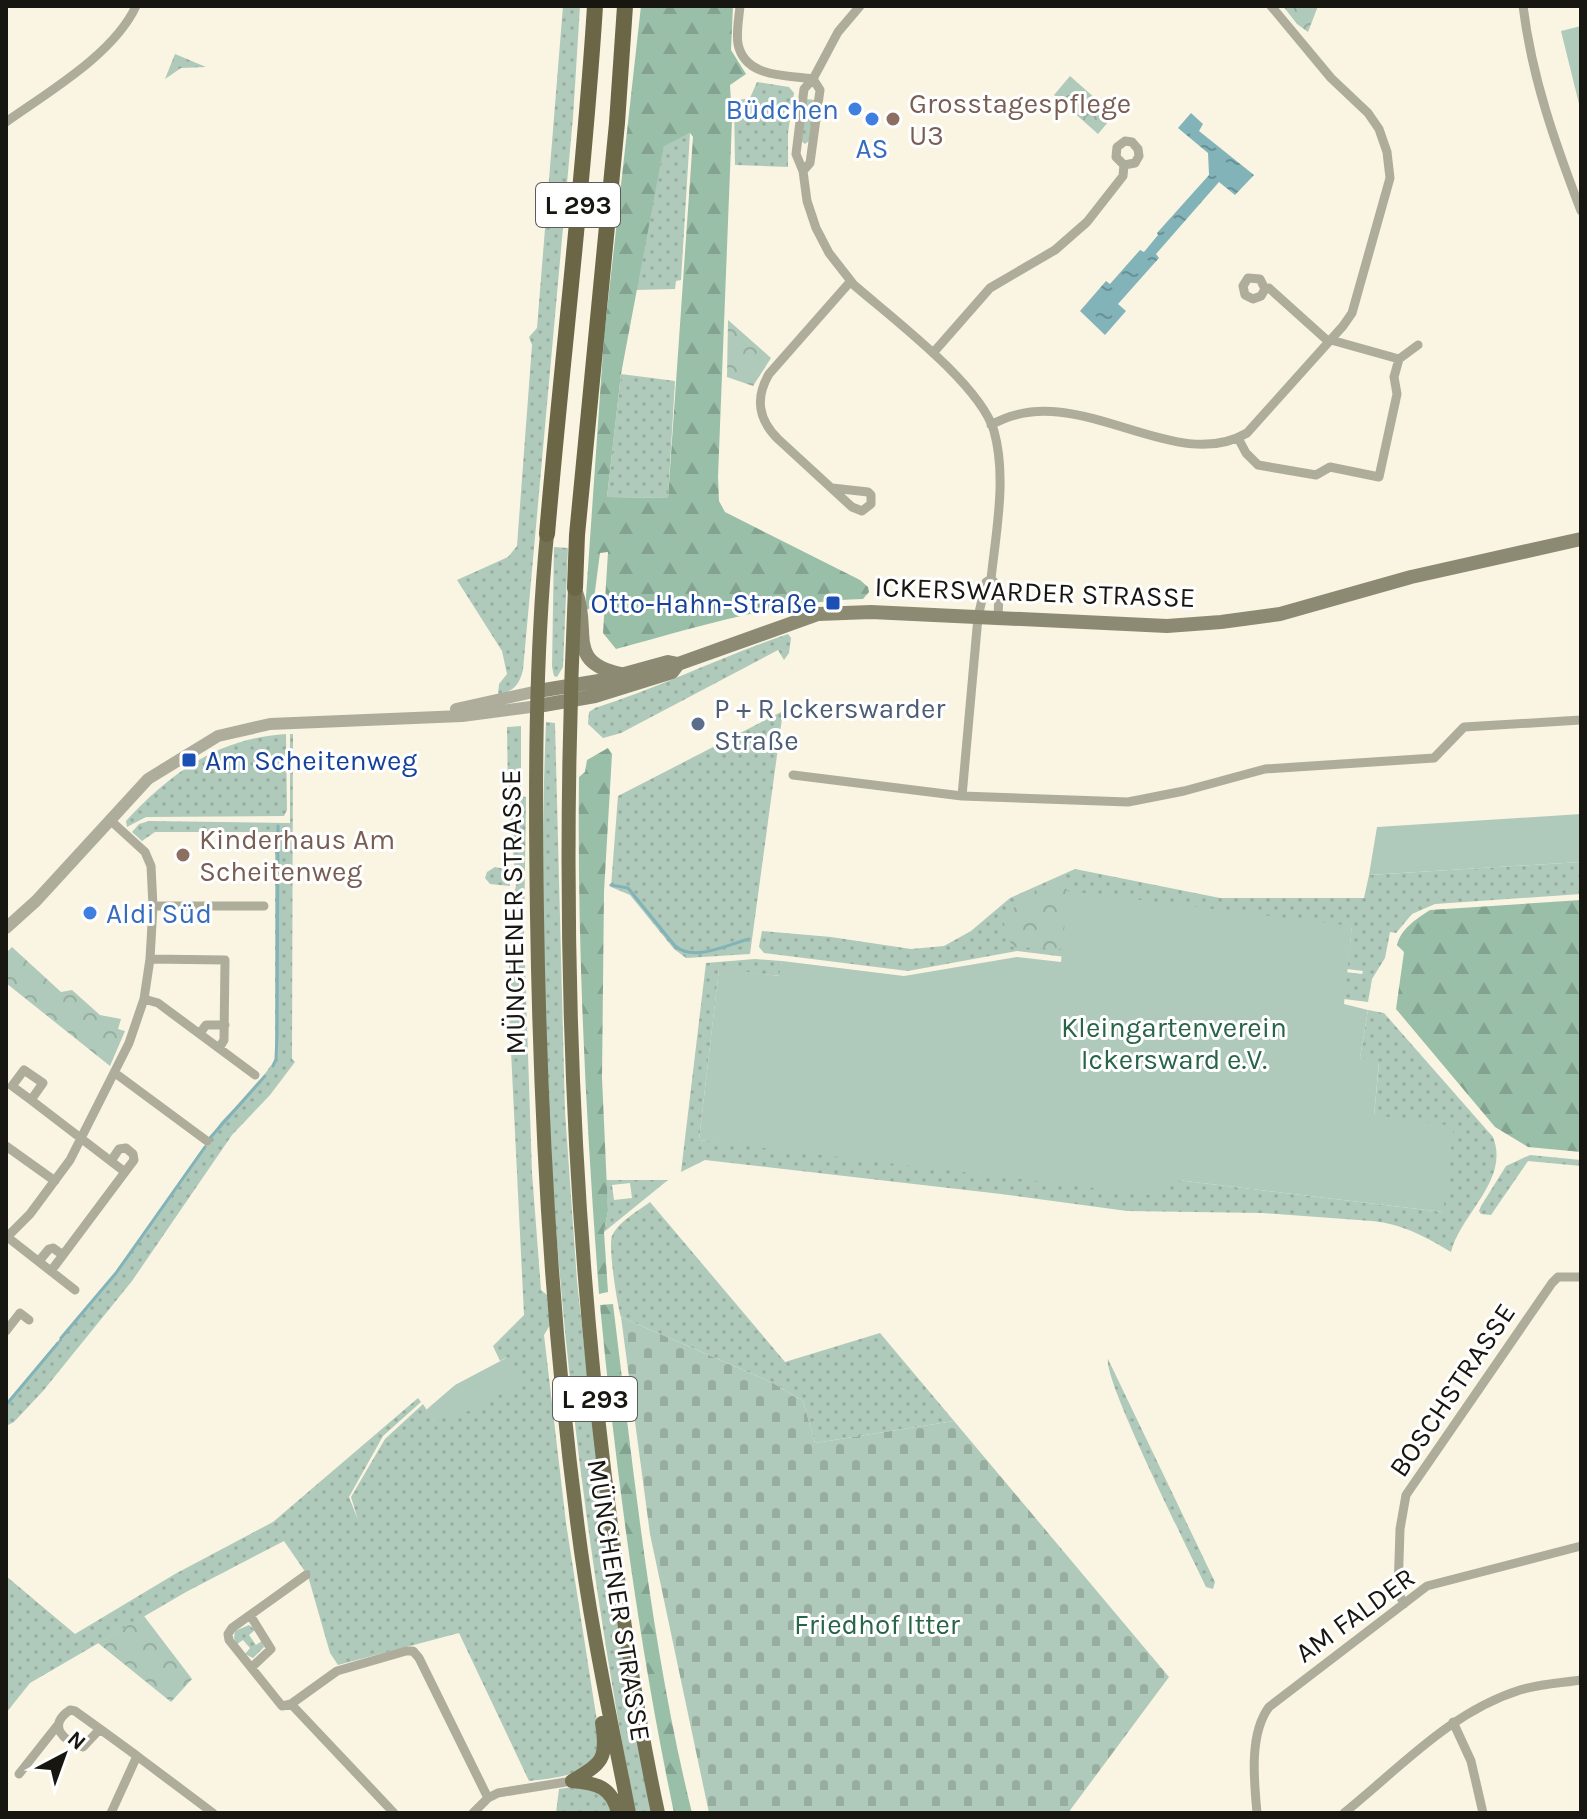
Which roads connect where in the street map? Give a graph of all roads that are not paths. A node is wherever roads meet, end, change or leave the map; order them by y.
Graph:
1 (136, 6) edge
2 (595, 6) edge
3 (625, 6) edge
4 (740, 6) edge
5 (860, 6) edge
6 (1271, 6) edge
7 (1523, 6) edge
8 (813, 79) junction
9 (6, 122) edge
10 (1124, 165) dead end
11 (803, 171) junction
12 (1581, 211) edge
13 (850, 282) junction
14 (1265, 289) dead end
15 (1330, 341) junction
16 (1418, 345) dead end
17 (933, 353) junction
18 (1399, 359) junction
19 (991, 425) junction
20 (1238, 438) junction
21 (832, 488) dead end
22 (547, 534) joint
23 (1581, 539) edge
24 (991, 579) junction
25 (575, 588) junction
26 (978, 617) junction
27 (998, 618) junction
28 (678, 664) junction
29 (623, 674) junction
30 (570, 694) junction
31 (538, 698) junction
32 (1581, 720) edge
33 (793, 775) dead end
34 (962, 796) junction
35 (110, 820) junction
36 (153, 906) junction
37 (264, 906) dead end
38 (6, 928) edge
39 (150, 959) junction
40 (144, 999) junction
41 (225, 1025) junction
42 (200, 1033) junction
43 (219, 1048) junction
44 (115, 1073) junction
45 (255, 1075) dead end
46 (9, 1090) edge
47 (31, 1100) junction
48 (81, 1139) junction
49 (207, 1141) dead end
50 (6, 1146) edge
51 (111, 1161) junction
52 (125, 1172) junction
53 (55, 1181) junction
54 (6, 1237) edge
55 (63, 1255) junction
56 (39, 1261) junction
57 (51, 1271) junction
58 (1581, 1277) edge
59 (75, 1290) dead end
60 (29, 1320) dead end
61 (6, 1331) edge
62 (1581, 1546) edge
63 (306, 1575) dead end
64 (1404, 1604) junction
65 (250, 1615) junction
66 (252, 1667) junction
67 (1581, 1680) edge
68 (291, 1704) junction
69 (607, 1708) junction
70 (1453, 1722) junction
71 (57, 1726) junction
72 (100, 1729) junction
73 (137, 1756) junction
74 (19, 1774) dead end
75 (572, 1781) junction
76 (488, 1798) junction
77 (111, 1813) edge
78 (213, 1813) edge
79 (394, 1813) edge
80 (473, 1813) edge
81 (618, 1813) edge
82 (629, 1813) edge
83 (658, 1813) edge
84 (1257, 1813) edge
85 (1344, 1813) edge
86 (1483, 1813) edge

1 - 9 street
2 - 22 highway, MÜNCHENER STRASSE / L 293
3 - 25 highway, MÜNCHENER STRASSE / L 293
4 - 8 street
5 - 8 street
6 - 15 street
7 - 12 street
8 - 11 street
8 - 11 street
10 - 17 street
11 - 13 street
13 - 17 street
13 - 21 street
14 - 15 street
15 - 18 street
15 - 20 street
16 - 18 street
17 - 19 street
18 - 20 street
19 - 20 street
19 - 24 street
22 - 31 main road, MÜNCHENER STRASSE / L 293
23 - 27 main road, ICKERSWARDER STRASSE
24 - 26 street
24 - 27 street
25 - 29 main road
25 - 30 main road, MÜNCHENER STRASSE / L 293
26 - 27 main road, ICKERSWARDER STRASSE
26 - 28 main road, ICKERSWARDER STRASSE
26 - 34 street
28 - 29 main road, ICKERSWARDER STRASSE
28 - 30 main road, ICKERSWARDER STRASSE
29 - 30 main road, ICKERSWARDER STRASSE
30 - 31 main road, ICKERSWARDER STRASSE
30 - 83 main road, MÜNCHENER STRASSE / L 293
31 - 35 street, ICKERSWARDER STRASSE
31 - 69 main road, MÜNCHENER STRASSE / L 293
32 - 34 street
33 - 34 street
35 - 36 street
35 - 38 street, ICKERSWARDER STRASSE
36 - 37 street
36 - 39 street
39 - 40 street
39 - 41 street
40 - 42 street
40 - 44 street
41 - 42 street
41 - 43 street
42 - 43 street
43 - 45 street
44 - 48 street
44 - 49 street
46 - 47 street
46 - 47 street
47 - 48 street
48 - 51 street
48 - 53 street
50 - 53 street
51 - 52 street
51 - 52 street
52 - 55 street
53 - 54 street
54 - 56 street
55 - 56 street
55 - 57 street
56 - 57 street
57 - 59 street
58 - 64 street, BOSCHSTRASSE
60 - 61 street
62 - 64 street, AM FALDER
63 - 65 street
64 - 84 street, AM FALDER
65 - 66 street
65 - 66 street
66 - 68 street
67 - 70 street
68 - 76 street
68 - 79 street
69 - 75 main road
69 - 82 main road, MÜNCHENER STRASSE / L 293
70 - 85 street
70 - 86 street
71 - 72 street
71 - 72 street
71 - 74 street
72 - 73 street
73 - 77 street
73 - 78 street
75 - 76 street
75 - 81 main road
76 - 80 street

